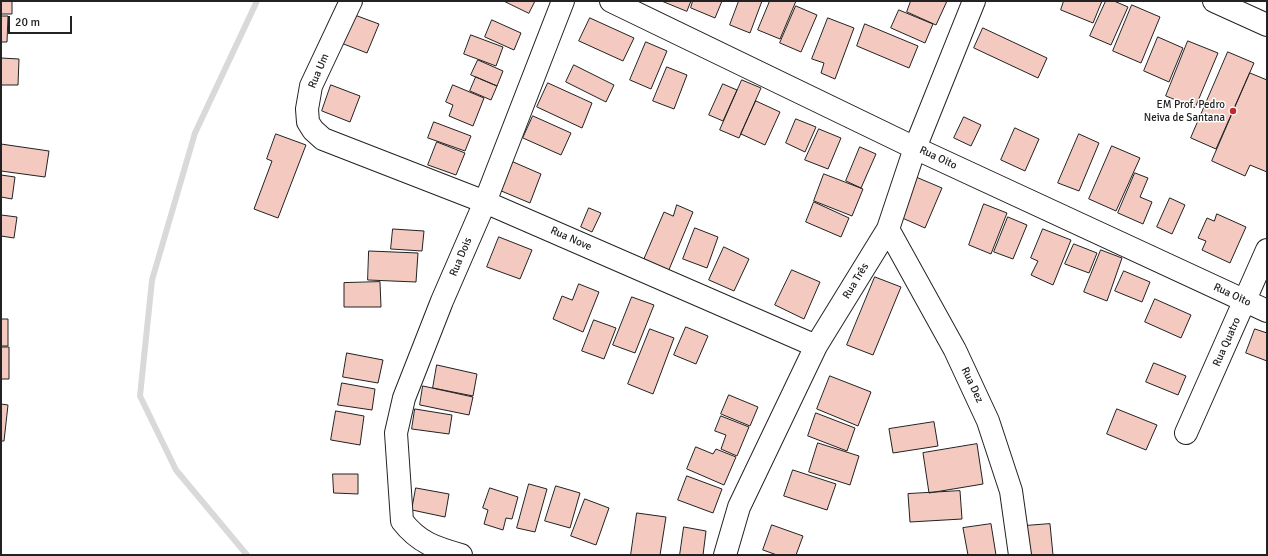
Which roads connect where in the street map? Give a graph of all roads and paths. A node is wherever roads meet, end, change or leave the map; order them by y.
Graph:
1 (351, 1) edge
2 (563, 1) edge
3 (611, 1) edge
4 (974, 1) edge
5 (1214, 1) edge
6 (1267, 25) edge
7 (324, 139) joint
8 (915, 148) junction
9 (485, 202) junction
10 (888, 229) junction
11 (1267, 250) edge
12 (1245, 301) junction
13 (1267, 311) edge
14 (816, 346) junction
15 (1186, 433) dead end
16 (461, 555) edge
17 (725, 555) edge
18 (1020, 555) edge

1 - 7 street, Rua Um
2 - 9 street, Rua Dois
3 - 8 street, Rua Oito
4 - 8 street, Rua Três
5 - 6 street
7 - 9 street, Rua Nove
8 - 10 street, Rua Três
8 - 12 street, Rua Oito
9 - 14 street, Rua Nove
9 - 16 street, Rua Dois
10 - 14 street, Rua Três
10 - 18 street, Rua Dez
11 - 12 street, Rua Quatro
12 - 13 street, Rua Oito
12 - 15 street, Rua Quatro
14 - 17 street, Rua Três

